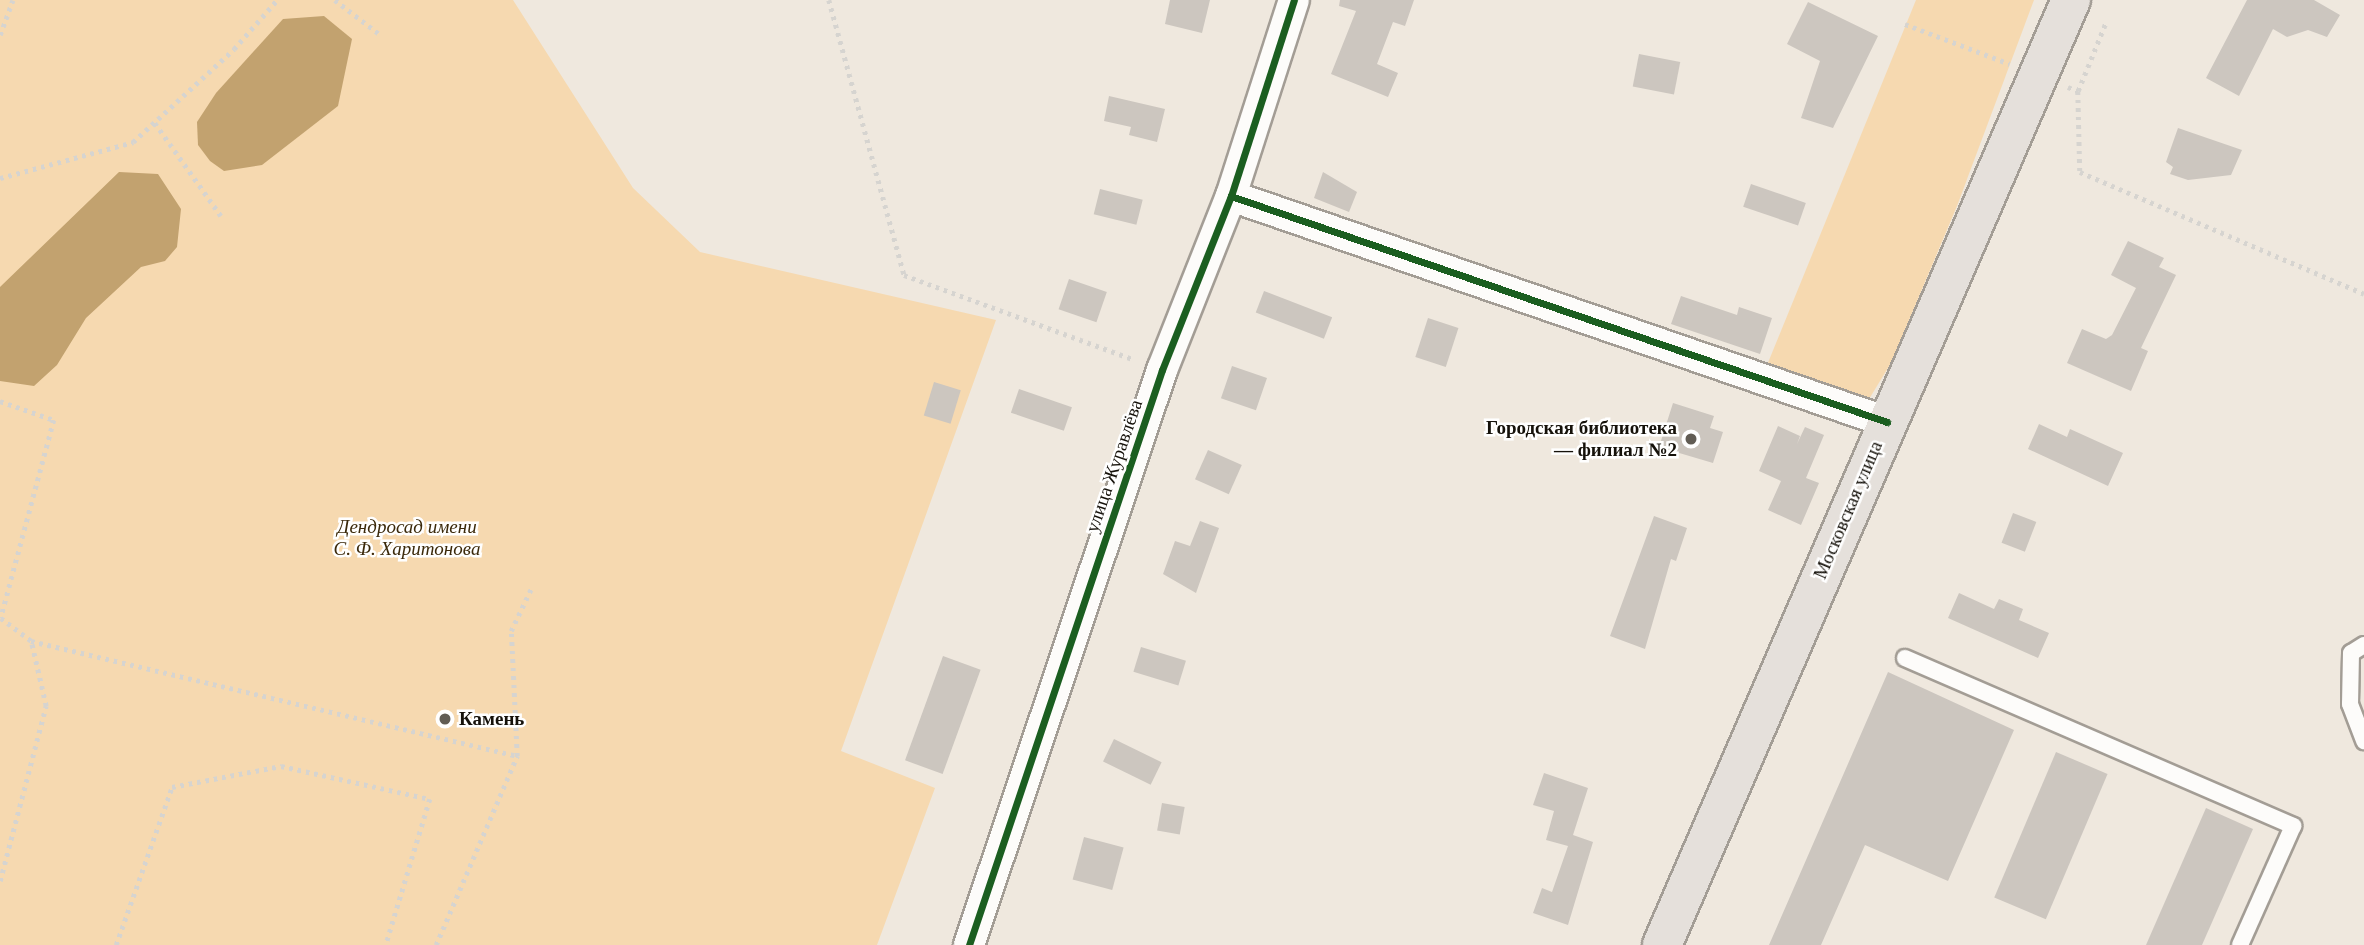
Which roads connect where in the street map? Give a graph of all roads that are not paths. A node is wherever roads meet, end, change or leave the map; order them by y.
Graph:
1 (1294, 0) edge
2 (2071, 0) edge
3 (1231, 196) junction
4 (1886, 422) junction
5 (2364, 645) edge
6 (1905, 658) dead end
7 (2364, 741) edge
8 (969, 945) edge
9 (1662, 945) edge
10 (2240, 945) edge

1 - 3 street, улица Журавлёва
2 - 4 main road, Московская улица
3 - 4 street
3 - 8 street, улица Журавлёва
4 - 9 main road, Московская улица
5 - 7 lane
6 - 10 lane

